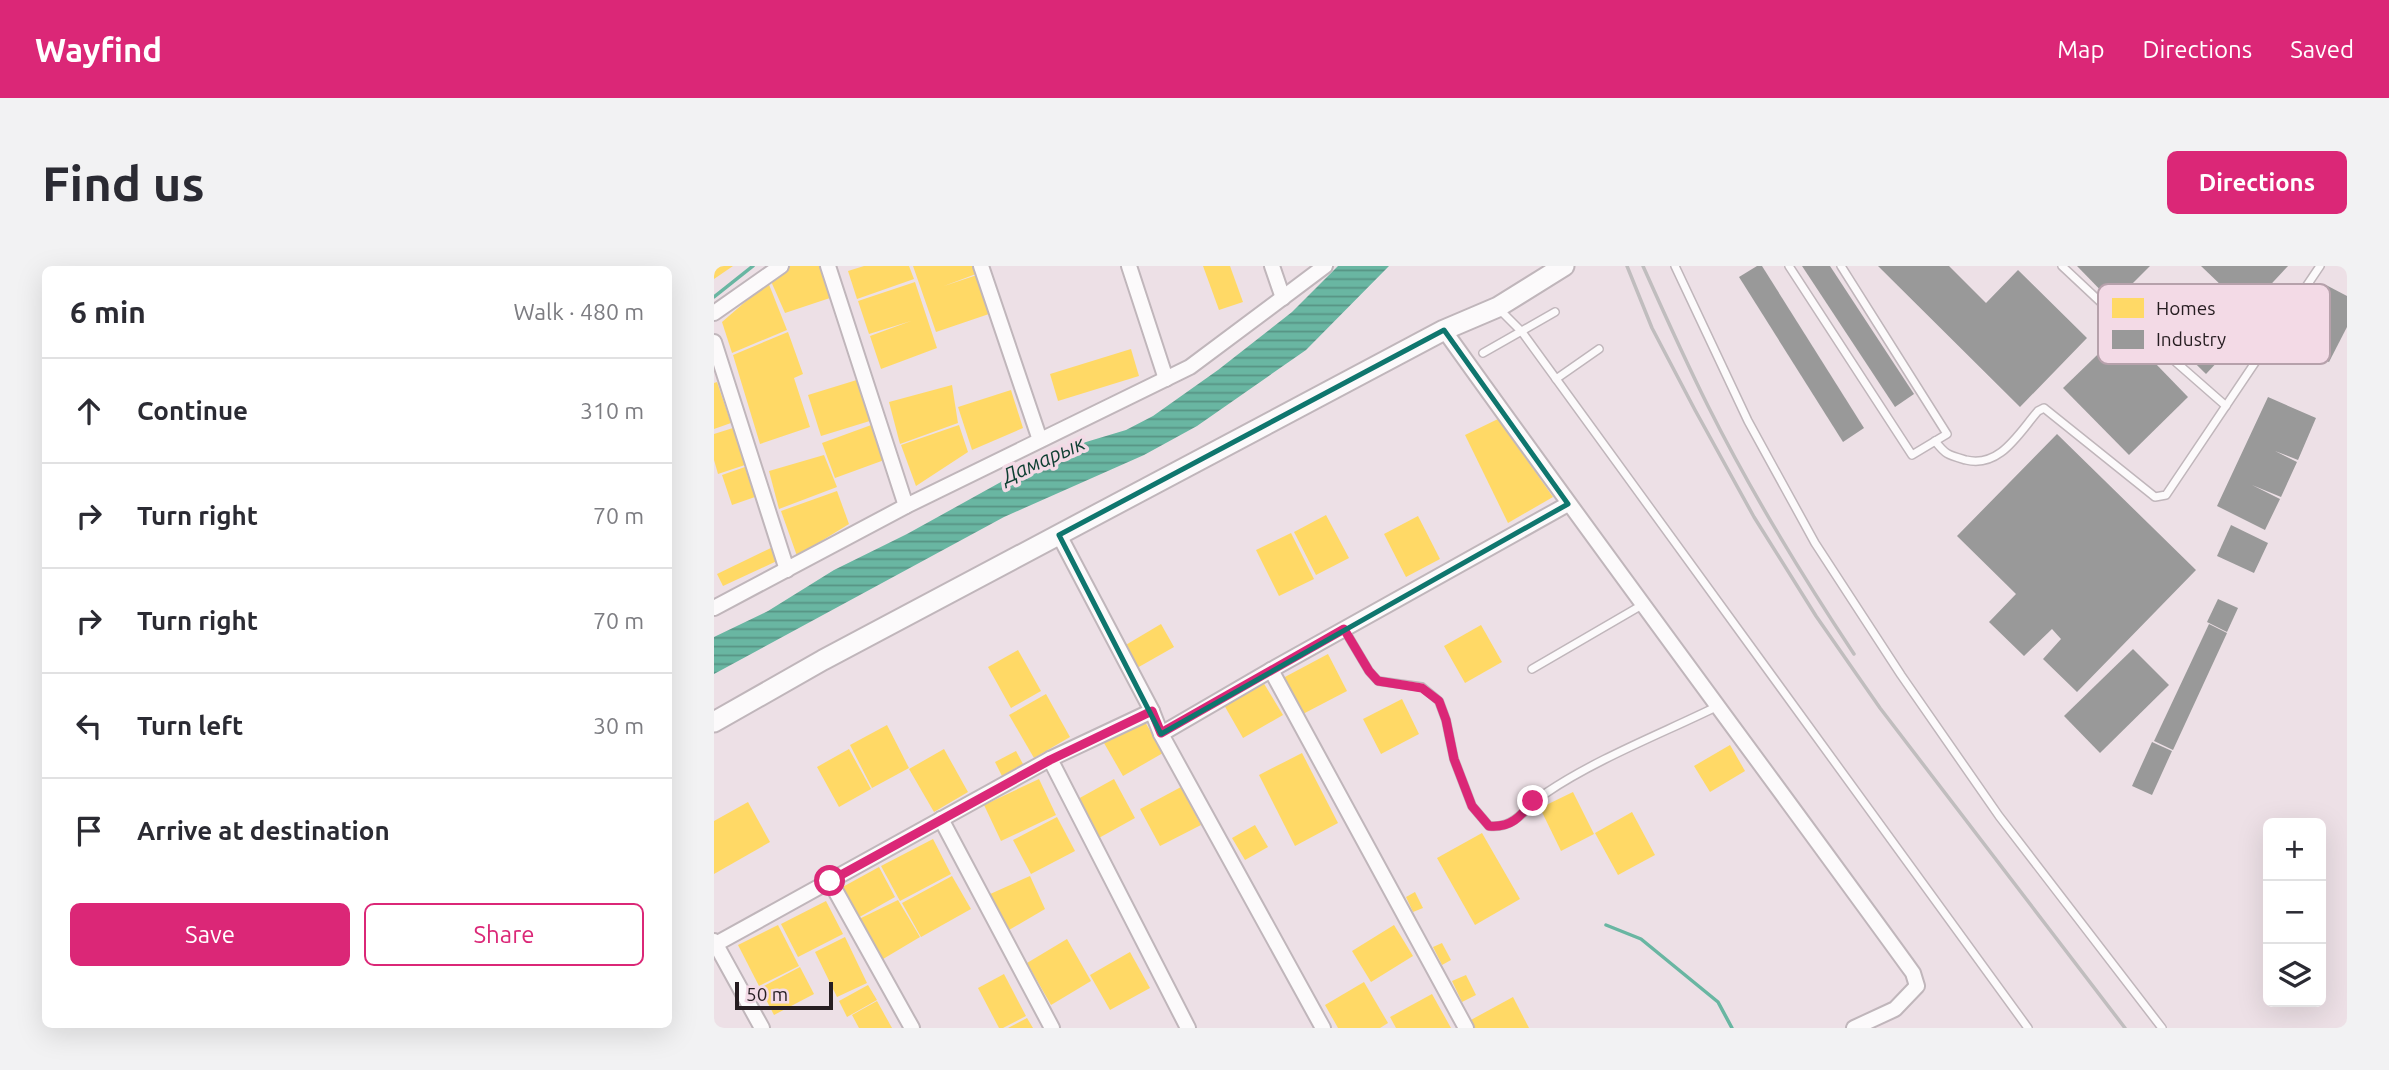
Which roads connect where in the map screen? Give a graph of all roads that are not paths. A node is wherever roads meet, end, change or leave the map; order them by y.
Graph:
1 (781, 266) edge
2 (828, 266) edge
3 (981, 266) edge
4 (1129, 266) edge
5 (1272, 266) edge
6 (1325, 266) edge
7 (1564, 266) edge
8 (1675, 266) edge
9 (1790, 266) edge
10 (1841, 266) edge
11 (2062, 266) edge
12 (2320, 266) edge
13 (2308, 284) edge
14 (1283, 298) junction
15 (2098, 300) edge
16 (1497, 307) junction
17 (1555, 312) dead end
18 (714, 313) edge
19 (1444, 330) junction
20 (1522, 332) junction
21 (714, 342) edge
22 (1599, 349) dead end
23 (1483, 353) dead end
24 (2178, 364) edge
25 (2254, 364) edge
26 (1166, 379) junction
27 (1556, 379) junction
28 (2226, 406) junction
29 (1040, 440) junction
30 (1935, 441) junction
31 (1568, 504) junction
32 (906, 506) junction
33 (1059, 535) junction
34 (787, 570) junction
35 (1642, 605) junction
36 (714, 608) edge
37 (1344, 629) junction
38 (1532, 668) dead end
39 (1271, 670) junction
40 (1719, 705) junction
41 (1152, 711) junction
42 (714, 722) edge
43 (1161, 733) junction
44 (1050, 760) junction
45 (941, 819) junction
46 (830, 881) junction
47 (715, 943) edge
48 (762, 1028) edge
49 (912, 1028) edge
50 (1052, 1028) edge
51 (1188, 1028) edge
52 (1323, 1028) edge
53 (1466, 1028) edge
54 (1854, 1028) edge
55 (2028, 1028) edge
56 (2162, 1028) edge

1 - 18 street
2 - 32 street
3 - 29 street
4 - 26 street
5 - 14 street
6 - 14 street
7 - 16 main road
8 - 56 lane
9 - 30 lane
10 - 30 lane
11 - 15 lane
12 - 13 lane
14 - 26 street
16 - 19 main road
16 - 20 lane
17 - 20 lane
19 - 31 street
19 - 33 main road
20 - 23 lane
20 - 27 lane
21 - 34 street
22 - 27 lane
24 - 28 lane
25 - 28 lane
26 - 29 street
27 - 55 lane
28 - 30 lane
29 - 32 street
31 - 35 street
31 - 37 street
32 - 34 street
33 - 41 street
33 - 42 main road
34 - 36 street
35 - 38 lane
35 - 40 street
37 - 39 street
37 - 40 lane
39 - 43 street
39 - 53 street
40 - 54 street
41 - 43 street
41 - 44 street
43 - 52 street
44 - 45 street
44 - 51 street
45 - 46 street
45 - 50 street
46 - 47 street
46 - 49 street
47 - 48 street

